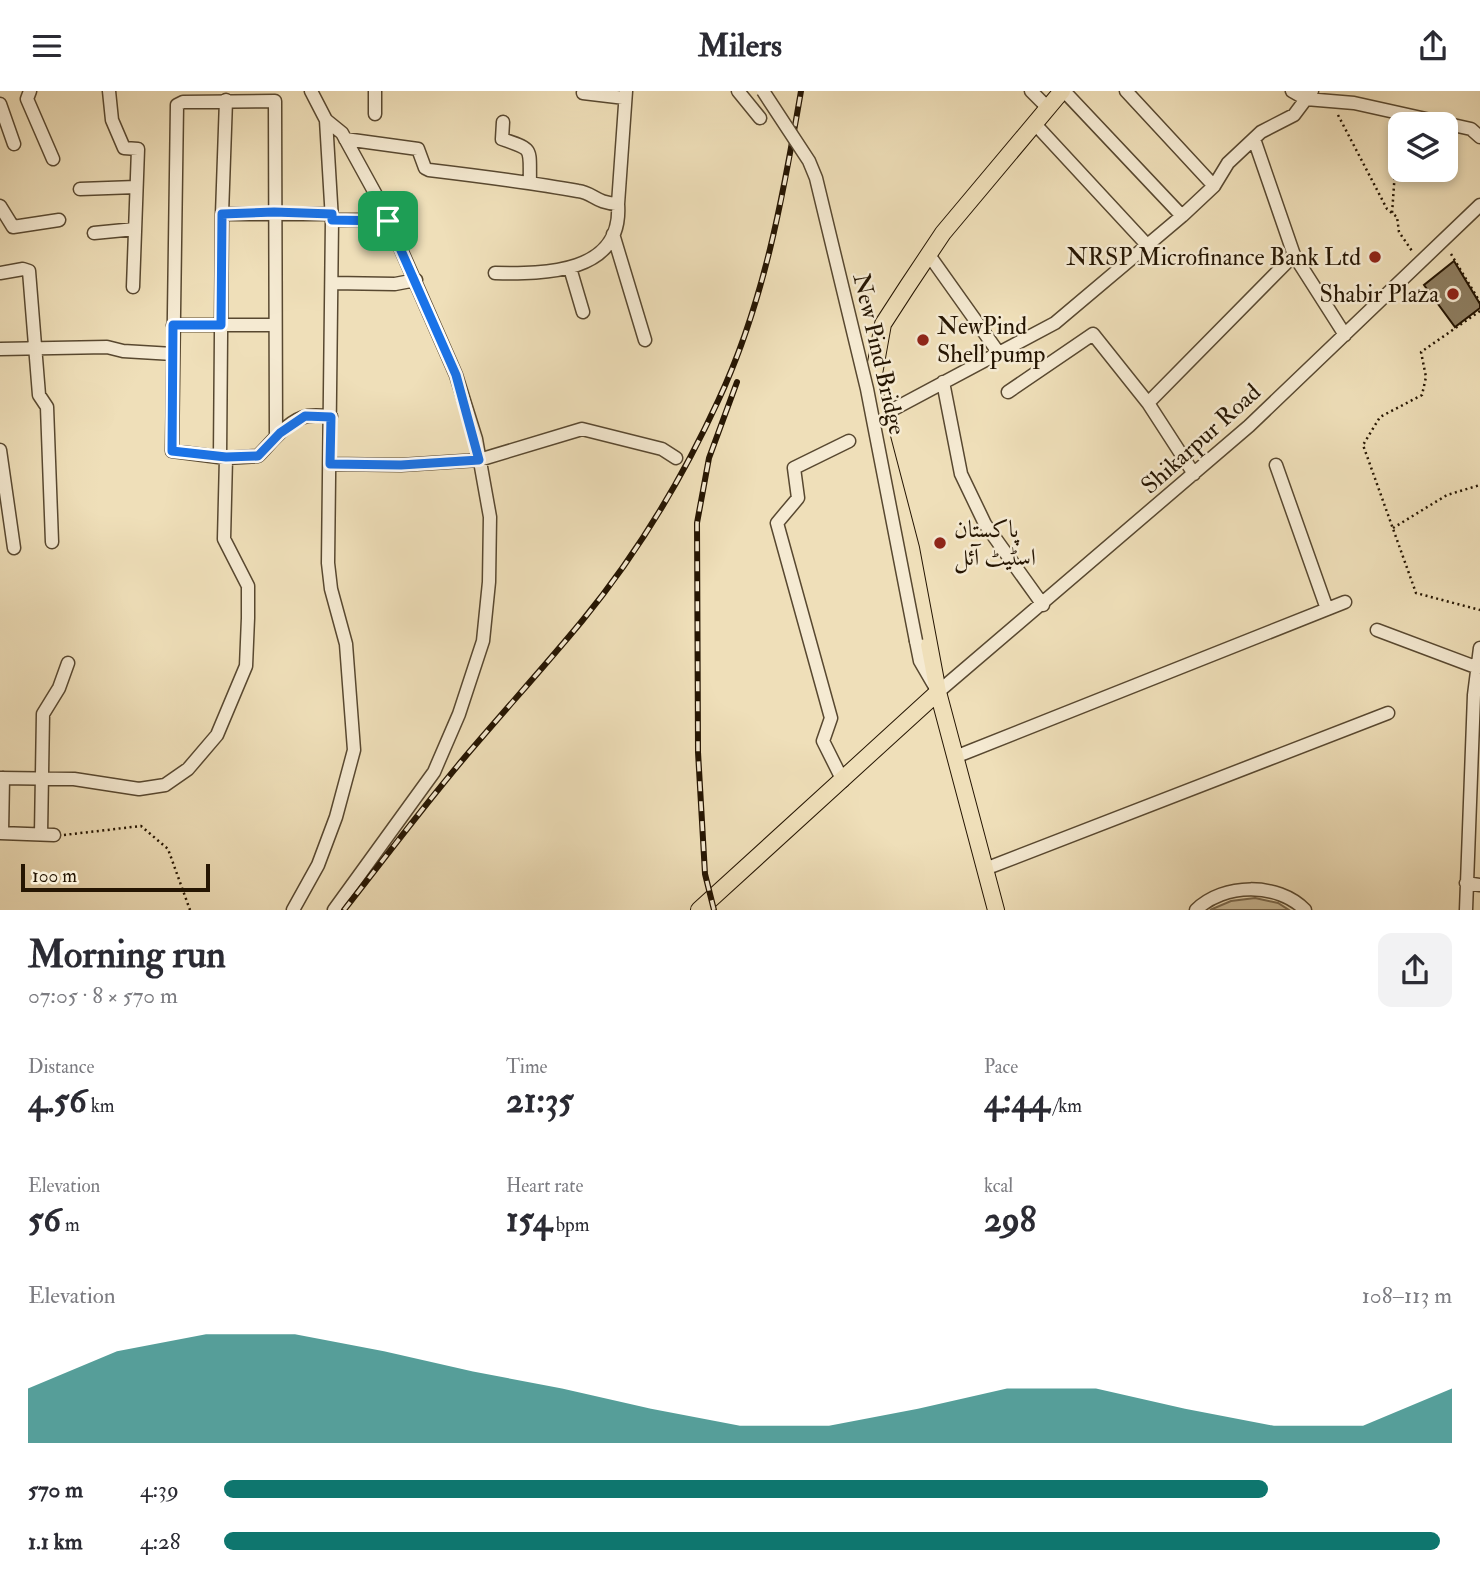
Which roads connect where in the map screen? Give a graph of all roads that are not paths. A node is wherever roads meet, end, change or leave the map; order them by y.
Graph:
1 (30, 91) edge
2 (109, 91) edge
3 (311, 91) edge
4 (375, 91) edge
5 (738, 91) edge
6 (763, 91) edge
7 (1031, 91) edge
8 (1063, 91) edge
9 (1126, 91) edge
10 (1292, 91) edge
11 (583, 93) dead end
12 (625, 95) edge
13 (1309, 95) edge
14 (193, 96) edge
15 (226, 100) junction
16 (0, 104) edge
17 (1048, 108) junction
18 (375, 114) dead end
19 (760, 118) dead end
20 (326, 120) junction
21 (503, 122) dead end
22 (1035, 124) junction
23 (1480, 137) edge
24 (345, 139) junction
25 (1254, 139) junction
26 (14, 144) dead end
27 (53, 159) dead end
28 (530, 182) junction
29 (1214, 186) junction
30 (136, 187) junction
31 (80, 189) dead end
32 (618, 204) junction
33 (1480, 205) edge
34 (0, 206) edge
35 (274, 212) junction
36 (222, 214) junction
37 (1182, 216) junction
38 (332, 217) junction
39 (59, 220) dead end
40 (388, 221) junction
41 (135, 229) junction
42 (94, 233) dead end
43 (613, 234) junction
44 (1148, 246) junction
45 (929, 255) junction
46 (1294, 255) junction
47 (570, 268) junction
48 (0, 272) edge
49 (495, 274) dead end
50 (416, 280) junction
51 (332, 283) junction
52 (133, 287) dead end
53 (583, 312) dead end
54 (173, 325) junction
55 (221, 325) junction
56 (275, 325) junction
57 (1345, 335) junction
58 (645, 340) dead end
59 (0, 349) edge
60 (36, 349) junction
61 (998, 352) junction
62 (173, 354) junction
63 (943, 382) junction
64 (1008, 392) dead end
65 (1148, 403) junction
66 (331, 417) junction
67 (877, 418) junction
68 (276, 437) junction
69 (849, 441) dead end
70 (0, 450) edge
71 (223, 457) junction
72 (676, 458) dead end
73 (479, 460) junction
74 (330, 464) junction
75 (1276, 465) dead end
76 (1195, 474) junction
77 (51, 542) dead end
78 (14, 548) dead end
79 (1345, 601) dead end
80 (1043, 605) junction
81 (1327, 609) junction
82 (1377, 630) dead end
83 (1480, 648) edge
84 (68, 663) dead end
85 (1478, 683) edge
86 (938, 692) junction
87 (1388, 713) dead end
88 (955, 757) junction
89 (2, 778) edge
90 (43, 779) junction
91 (843, 781) junction
92 (1, 833) edge
93 (41, 834) junction
94 (54, 835) road end
95 (985, 869) junction
96 (1466, 883) junction
97 (1480, 885) edge
98 (293, 910) edge
99 (334, 910) edge
100 (699, 910) edge
101 (996, 910) edge
102 (1196, 910) edge
103 (1305, 910) edge
104 (1466, 910) edge

1 - 27 street
2 - 30 street
3 - 20 street
4 - 18 street
5 - 19 street
6 - 86 street, New Pind Bridge, bridge
7 - 17 street
8 - 17 main road
8 - 37 street
9 - 29 street
10 - 13 street
11 - 12 street
12 - 32 street
13 - 23 street
13 - 25 street
14 - 15 street
14 - 54 street
15 - 35 street
15 - 36 street
16 - 26 street
17 - 22 main road
20 - 24 street
20 - 38 street
21 - 28 street
22 - 44 street
22 - 45 main road
24 - 28 street
24 - 40 street
25 - 29 street
25 - 46 street
28 - 32 street
29 - 37 street
30 - 31 street
30 - 41 street
32 - 43 street
33 - 57 street, Shikarpur Road
34 - 39 street
35 - 36 street
35 - 38 street
35 - 56 street
36 - 55 street
37 - 44 street
38 - 40 street
38 - 51 street
40 - 50 street
41 - 42 street
41 - 52 street
43 - 47 street
43 - 58 street
44 - 61 street
45 - 61 street
45 - 67 main road
46 - 57 street
46 - 65 street
47 - 49 street
47 - 53 street
48 - 60 street
50 - 51 street
50 - 73 street
51 - 66 street
54 - 55 street
54 - 62 street
55 - 56 street
55 - 71 street
56 - 68 street
57 - 76 street, Shikarpur Road
59 - 60 street
60 - 62 street
60 - 77 street
61 - 63 street
62 - 71 street
63 - 67 street
63 - 80 street
64 - 65 street
65 - 76 street
66 - 68 street
66 - 74 street
67 - 86 main road
68 - 71 street
69 - 91 street
70 - 78 street
71 - 90 street
72 - 73 street
73 - 74 street
73 - 99 street
74 - 98 street
75 - 81 street
76 - 80 street, Shikarpur Road
79 - 81 street
80 - 86 street, Shikarpur Road
81 - 88 street
82 - 85 street
83 - 85 street
84 - 90 street
85 - 96 street
86 - 88 main road
86 - 91 main road
87 - 95 street
88 - 95 main road
89 - 90 street
89 - 92 street
90 - 93 street
91 - 100 main road
92 - 93 street
93 - 94 street
95 - 101 main road
96 - 97 street
96 - 104 street
102 - 103 street

